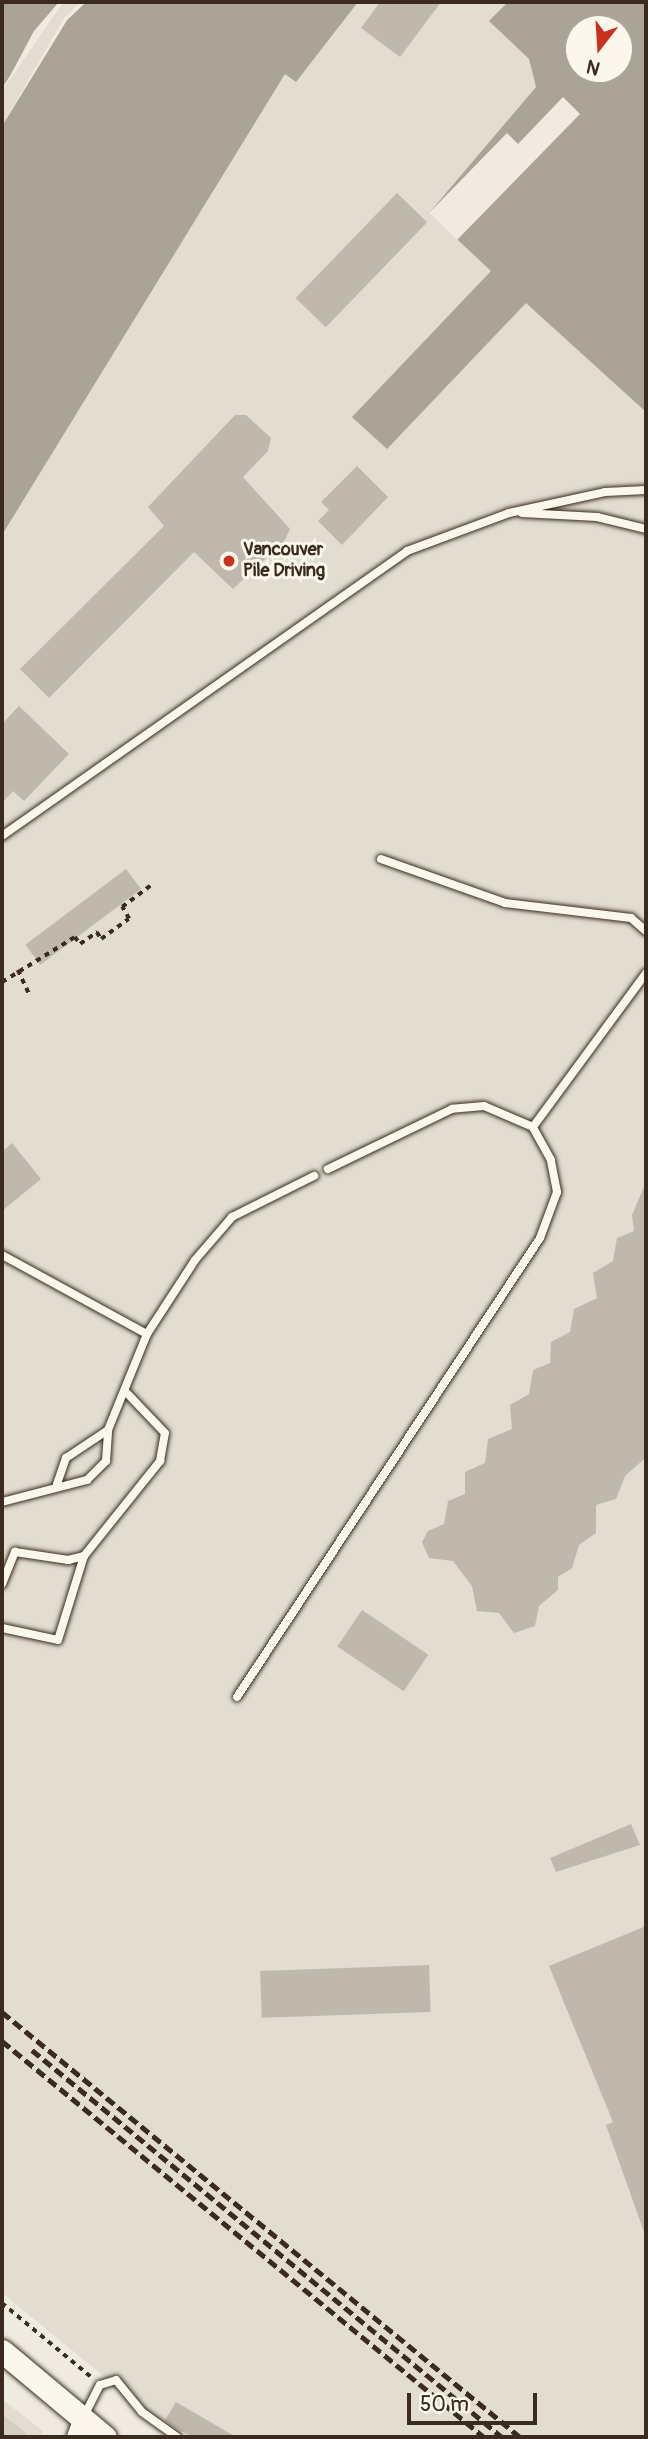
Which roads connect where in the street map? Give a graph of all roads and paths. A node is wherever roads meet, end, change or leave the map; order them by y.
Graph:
1 (646, 490) edge
2 (509, 513) junction
3 (646, 529) edge
4 (2, 836) edge
5 (381, 859) dead end
6 (152, 884) dead end
7 (646, 931) edge
8 (18, 970) junction
9 (646, 973) edge
10 (2, 982) edge
11 (30, 996) dead end
12 (533, 1127) junction
13 (328, 1168) dead end
14 (314, 1176) dead end
15 (2, 1255) edge
16 (147, 1334) junction
17 (125, 1392) junction
18 (108, 1430) junction
19 (57, 1484) junction
20 (2, 1502) edge
21 (84, 1556) junction
22 (2, 1584) edge
23 (2, 1628) edge
24 (237, 1697) dead end
25 (2, 2303) edge
26 (2, 2351) edge
27 (84, 2371) dead end
28 (79, 2428) edge
29 (105, 2437) edge
30 (177, 2437) edge

1 - 2 lane
2 - 3 lane
2 - 4 lane
5 - 7 lane
6 - 8 path
8 - 10 path
8 - 11 path
9 - 12 lane
12 - 13 lane
12 - 24 lane
14 - 16 lane
15 - 16 lane
16 - 17 lane
17 - 18 lane
17 - 21 lane
18 - 19 lane
18 - 19 lane
19 - 20 lane
21 - 22 lane
21 - 23 lane
25 - 27 path
26 - 28 main road
28 - 29 main road
28 - 30 lane

